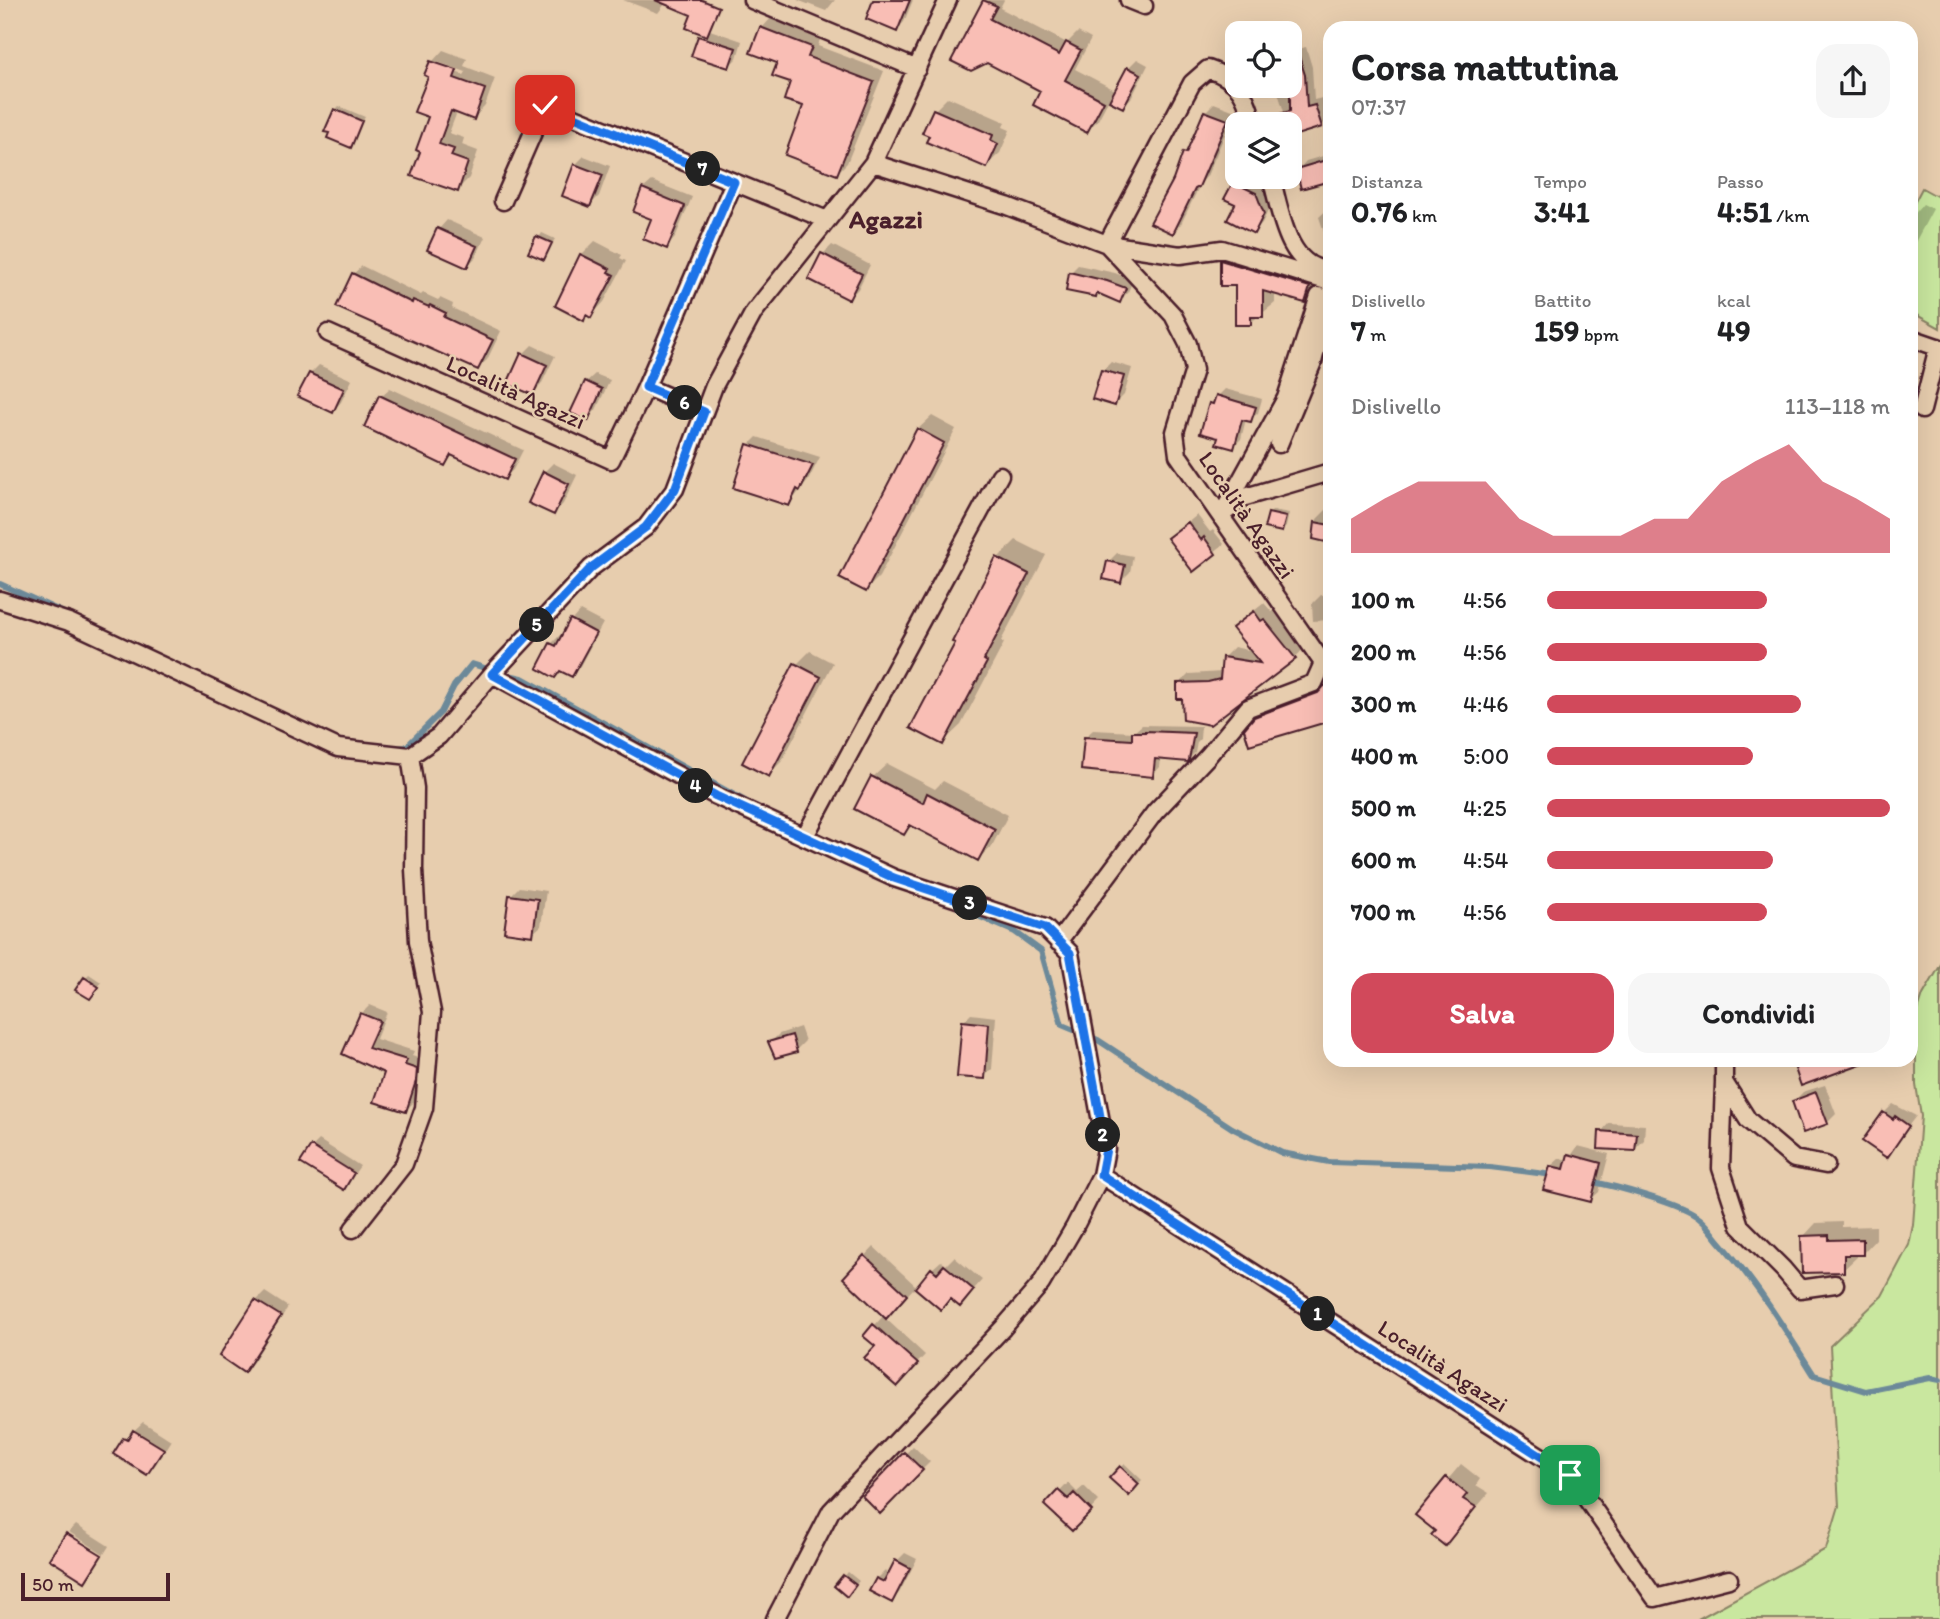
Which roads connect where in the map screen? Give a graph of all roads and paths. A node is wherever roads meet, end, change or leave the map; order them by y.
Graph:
1 (752, 0) edge
2 (948, 0) edge
3 (917, 69) junction
4 (1251, 112) edge
5 (873, 163) junction
6 (734, 182) junction
7 (1275, 189) edge
8 (503, 201) dead end
9 (827, 220) junction
10 (1107, 244) junction
11 (1323, 270) edge
12 (1323, 280) edge
13 (1323, 298) edge
14 (1323, 301) edge
15 (328, 333) dead end
16 (1918, 340) edge
17 (1939, 348) edge
18 (646, 387) junction
19 (1922, 410) dead end
20 (704, 412) junction
21 (1279, 444) dead end
22 (1323, 474) edge
23 (1000, 475) dead end
24 (1220, 516) junction
25 (0, 600) edge
26 (1323, 657) edge
27 (1323, 668) edge
28 (492, 674) junction
29 (410, 757) junction
30 (805, 836) junction
31 (1058, 942) junction
32 (1724, 1067) edge
33 (1724, 1082) junction
34 (1826, 1165) dead end
35 (1101, 1175) junction
36 (353, 1229) dead end
37 (1835, 1284) dead end
38 (1729, 1579) dead end
39 (775, 1619) edge

1 - 3 street
2 - 3 street
3 - 5 street
4 - 10 street
5 - 9 street
5 - 10 street, Località Agazzi
6 - 8 street
6 - 9 street
6 - 18 street, Località Agazzi
7 - 11 street
9 - 20 street
10 - 12 street, Località Agazzi
10 - 24 street, Località Agazzi
13 - 24 street
14 - 21 street
15 - 18 street, Località Agazzi
16 - 17 street
17 - 19 street
18 - 20 street
20 - 28 street
22 - 24 street
23 - 30 street
24 - 26 street, Località Agazzi
25 - 29 street
27 - 31 street, Località Agazzi
28 - 29 street
28 - 30 street
29 - 36 street
30 - 31 street
31 - 35 street
32 - 33 street
33 - 34 street
33 - 37 street
35 - 38 street, Località Agazzi
35 - 39 street

